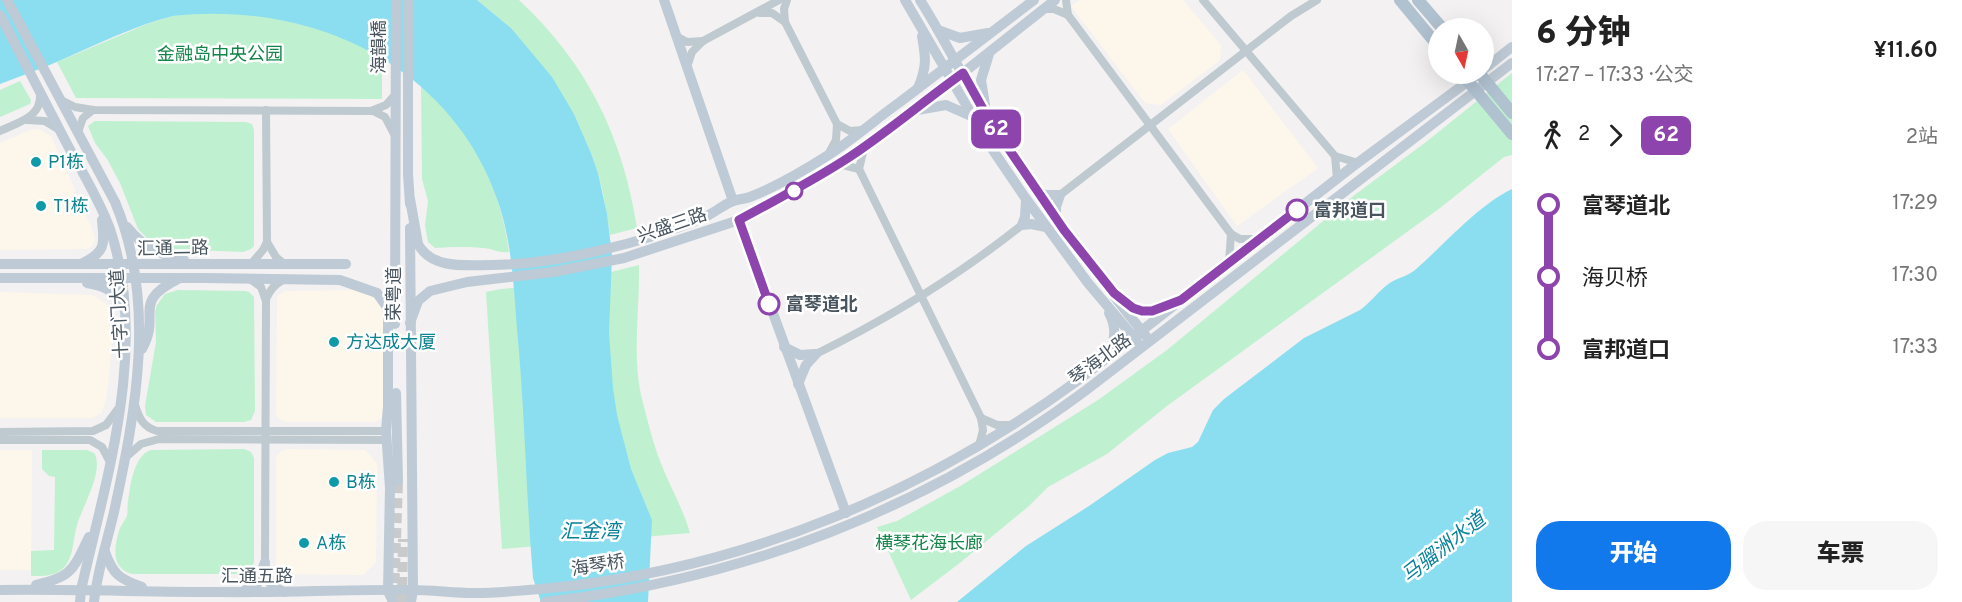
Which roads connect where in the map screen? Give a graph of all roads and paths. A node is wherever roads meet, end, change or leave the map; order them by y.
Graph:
1 (7, 0) edge
2 (396, 0) edge
3 (408, 0) edge
4 (664, 0) edge
5 (779, 0) edge
6 (787, 0) edge
7 (905, 0) edge
8 (920, 0) edge
9 (1034, 0) edge
10 (1055, 0) edge
11 (1066, 0) edge
12 (1203, 0) edge
13 (1307, 0) edge
14 (1317, 0) edge
15 (1400, 0) edge
16 (1418, 0) edge
17 (1044, 9) junction
18 (756, 13) junction
19 (0, 15) edge
20 (1068, 15) junction
21 (1291, 16) junction
22 (1433, 18) edge
23 (785, 22) junction
24 (920, 26) junction
25 (938, 30) junction
26 (991, 33) junction
27 (1428, 34) edge
28 (676, 36) junction
29 (703, 41) junction
30 (1512, 47) edge
31 (1247, 50) junction
32 (990, 51) junction
33 (955, 60) junction
34 (1494, 61) edge
35 (1512, 63) edge
36 (687, 67) junction
37 (944, 68) junction
38 (963, 73) junction
39 (952, 81) junction
40 (1464, 84) edge
41 (1470, 84) edge
42 (1487, 84) edge
43 (918, 88) junction
44 (40, 93) junction
45 (396, 94) junction
46 (408, 94) joint
47 (58, 97) junction
48 (1440, 102) junction
49 (93, 110) junction
50 (266, 110) junction
51 (371, 111) junction
52 (911, 112) junction
53 (1512, 112) edge
54 (972, 116) junction
55 (26, 120) junction
56 (989, 120) junction
57 (837, 124) junction
58 (1149, 126) junction
59 (865, 130) junction
60 (1424, 130) junction
61 (0, 131) edge
62 (61, 132) junction
63 (1512, 134) edge
64 (78, 135) junction
65 (395, 137) junction
66 (864, 147) junction
67 (828, 155) junction
68 (1335, 156) junction
69 (1358, 163) junction
70 (839, 164) junction
71 (859, 169) junction
72 (1337, 179) junction
73 (1037, 192) junction
74 (1060, 195) junction
75 (410, 199) junction
76 (1026, 200) junction
77 (733, 201) junction
78 (101, 208) junction
79 (1057, 219) junction
80 (739, 220) junction
81 (123, 222) junction
82 (1022, 225) junction
83 (1046, 227) junction
84 (1231, 234) junction
85 (1260, 239) junction
86 (267, 242) junction
87 (1229, 263) junction
88 (0, 264) edge
89 (199, 264) junction
90 (251, 264) junction
91 (284, 264) junction
92 (346, 264) dead end
93 (81, 265) junction
94 (119, 265) junction
95 (134, 265) junction
96 (0, 278) edge
97 (52, 278) junction
98 (121, 278) junction
99 (180, 278) junction
100 (249, 278) junction
101 (135, 279) junction
102 (294, 279) junction
103 (340, 280) joint
104 (1114, 293) junction
105 (922, 296) junction
106 (1181, 300) junction
107 (266, 301) junction
108 (1103, 302) junction
109 (124, 311) junction
110 (410, 323) junction
111 (1138, 334) junction
112 (1146, 344) junction
113 (784, 347) junction
114 (140, 352) junction
115 (816, 354) junction
116 (1109, 356) junction
117 (798, 384) junction
118 (134, 402) junction
119 (119, 408) junction
120 (981, 418) junction
121 (1014, 424) junction
122 (411, 430) junction
123 (0, 432) edge
124 (390, 434) junction
125 (265, 435) junction
126 (0, 440) edge
127 (979, 446) junction
128 (124, 458) junction
129 (110, 462) junction
130 (846, 513) junction
131 (98, 521) junction
132 (105, 551) junction
133 (265, 562) junction
134 (686, 565) joint
135 (690, 578) joint
136 (0, 590) edge
137 (15, 590) junction
138 (95, 590) junction
139 (153, 590) junction
140 (413, 590) junction
141 (388, 591) junction
142 (514, 591) joint
143 (240, 592) junction
144 (284, 592) junction
145 (81, 596) edge
146 (94, 602) edge
147 (393, 602) edge
148 (411, 602) edge
149 (545, 602) edge

1 - 47 street, 十字门大道
2 - 45 street, 海韻橋
3 - 46 street, 海韻橋
4 - 28 street
5 - 18 street
6 - 23 street
7 - 24 street
8 - 25 street
9 - 26 street, 兴盛三路
10 - 17 street, 兴盛三路
11 - 20 street
12 - 31 street
13 - 21 street
14 - 21 street
15 - 27 main road
16 - 22 main road
17 - 20 street
17 - 32 street, 兴盛三路
18 - 23 street
18 - 29 street
19 - 44 street, 十字门大道
20 - 58 street
21 - 31 street
23 - 57 street
24 - 37 street
24 - 43 street
25 - 26 street
25 - 33 street
26 - 33 street, 兴盛三路
28 - 29 street
28 - 36 street
29 - 36 street
30 - 34 street
31 - 58 street
31 - 68 street
32 - 38 street, 兴盛三路
32 - 56 street
33 - 37 street, 兴盛三路
33 - 38 street
35 - 60 street, 琴海北路
36 - 77 street
37 - 39 street
37 - 43 street, 兴盛三路
38 - 39 street, 兴盛三路
38 - 56 street
39 - 52 street, 兴盛三路
39 - 54 street
40 - 48 street, 琴海北路
41 - 63 main road
42 - 53 main road
43 - 59 street, 兴盛三路
44 - 55 street
44 - 62 street, 十字门大道
45 - 51 street
45 - 65 street, 荣粤道
46 - 75 street, 荣粤道
47 - 49 street
47 - 64 street, 十字门大道
48 - 60 street
48 - 69 street, 琴海北路
49 - 50 street
49 - 64 street
50 - 51 street
50 - 86 street
51 - 65 street
52 - 54 street
52 - 66 street, 兴盛三路
54 - 76 street
55 - 61 street
55 - 62 street
56 - 73 street
57 - 59 street
57 - 67 street
58 - 74 street
58 - 84 street
59 - 67 street, 兴盛三路
60 - 112 street, 琴海北路
62 - 78 street, 十字门大道
64 - 81 street, 十字门大道
65 - 124 street, 荣粤道
66 - 70 street, 兴盛三路
66 - 71 street
67 - 77 street, 兴盛三路
68 - 69 street
68 - 72 street
69 - 72 street, 琴海北路
70 - 71 street
70 - 80 street, 兴盛三路
71 - 105 street
72 - 85 street, 琴海北路
73 - 74 street
73 - 79 street
74 - 79 street
75 - 77 street, 兴盛三路
75 - 110 street, 荣粤道
76 - 82 street
76 - 83 street
77 - 80 street
78 - 93 street
78 - 94 street, 十字门大道
79 - 104 street
80 - 110 street, 兴盛三路
80 - 113 street
81 - 89 street
81 - 95 street, 十字门大道
82 - 83 street
82 - 105 street
83 - 108 street
84 - 85 street
84 - 87 street
85 - 87 street, 琴海北路
86 - 90 street
86 - 91 street
87 - 106 street, 琴海北路
88 - 93 street, 汇通二路
89 - 90 street, 汇通二路
89 - 95 street, 汇通二路
90 - 91 street, 汇通二路
91 - 92 street, 汇通二路
93 - 94 street, 汇通二路
94 - 95 street, 汇通二路
94 - 98 street, 十字门大道
95 - 101 street, 十字门大道
96 - 97 street, 汇通二路
97 - 98 street, 汇通二路
97 - 109 street
98 - 101 street, 汇通二路
98 - 109 street, 十字门大道
99 - 100 street, 汇通二路
99 - 101 street, 汇通二路
99 - 114 street
100 - 102 street, 汇通二路
100 - 107 street
101 - 114 street, 十字门大道
102 - 103 street, 汇通二路
102 - 107 street
103 - 124 street, 荣粤道
104 - 106 street
104 - 111 street
105 - 115 street
105 - 120 street
106 - 111 street, 琴海北路
107 - 125 street
108 - 111 street
108 - 116 street
109 - 119 street, 十字门大道
110 - 122 street, 荣粤道
111 - 112 street
111 - 116 street, 琴海北路
112 - 135 street, 琴海北路
113 - 115 street
113 - 117 street
114 - 118 street, 十字门大道
115 - 117 street
116 - 121 street, 琴海北路
117 - 130 street
118 - 125 street
118 - 128 street, 十字门大道
119 - 123 street
119 - 129 street, 十字门大道
120 - 121 street
120 - 127 street
121 - 127 street, 琴海北路
122 - 124 street
122 - 140 street, 荣粤道
124 - 125 street
124 - 141 street, 荣粤道
125 - 128 street
125 - 133 street
126 - 129 street
127 - 130 street, 琴海北路
128 - 132 street, 十字门大道
129 - 131 street, 十字门大道
130 - 134 street, 琴海北路
131 - 137 street
131 - 145 street, 十字门大道
132 - 138 street, 十字门大道
132 - 139 street
133 - 143 street
133 - 144 street
134 - 142 street, 海琴桥
135 - 149 street, 海琴桥
136 - 137 street, 汇通五路
137 - 145 street, 汇通五路
138 - 139 street, 汇通五路
138 - 145 street, 汇通五路
138 - 146 street, 十字门大道
139 - 143 street, 汇通五路
140 - 141 street, 汇通五路
140 - 142 street, 汇通五路
140 - 148 street, 荣粤道
141 - 144 street, 汇通五路
141 - 147 street, 荣粤道
143 - 144 street, 汇通五路

